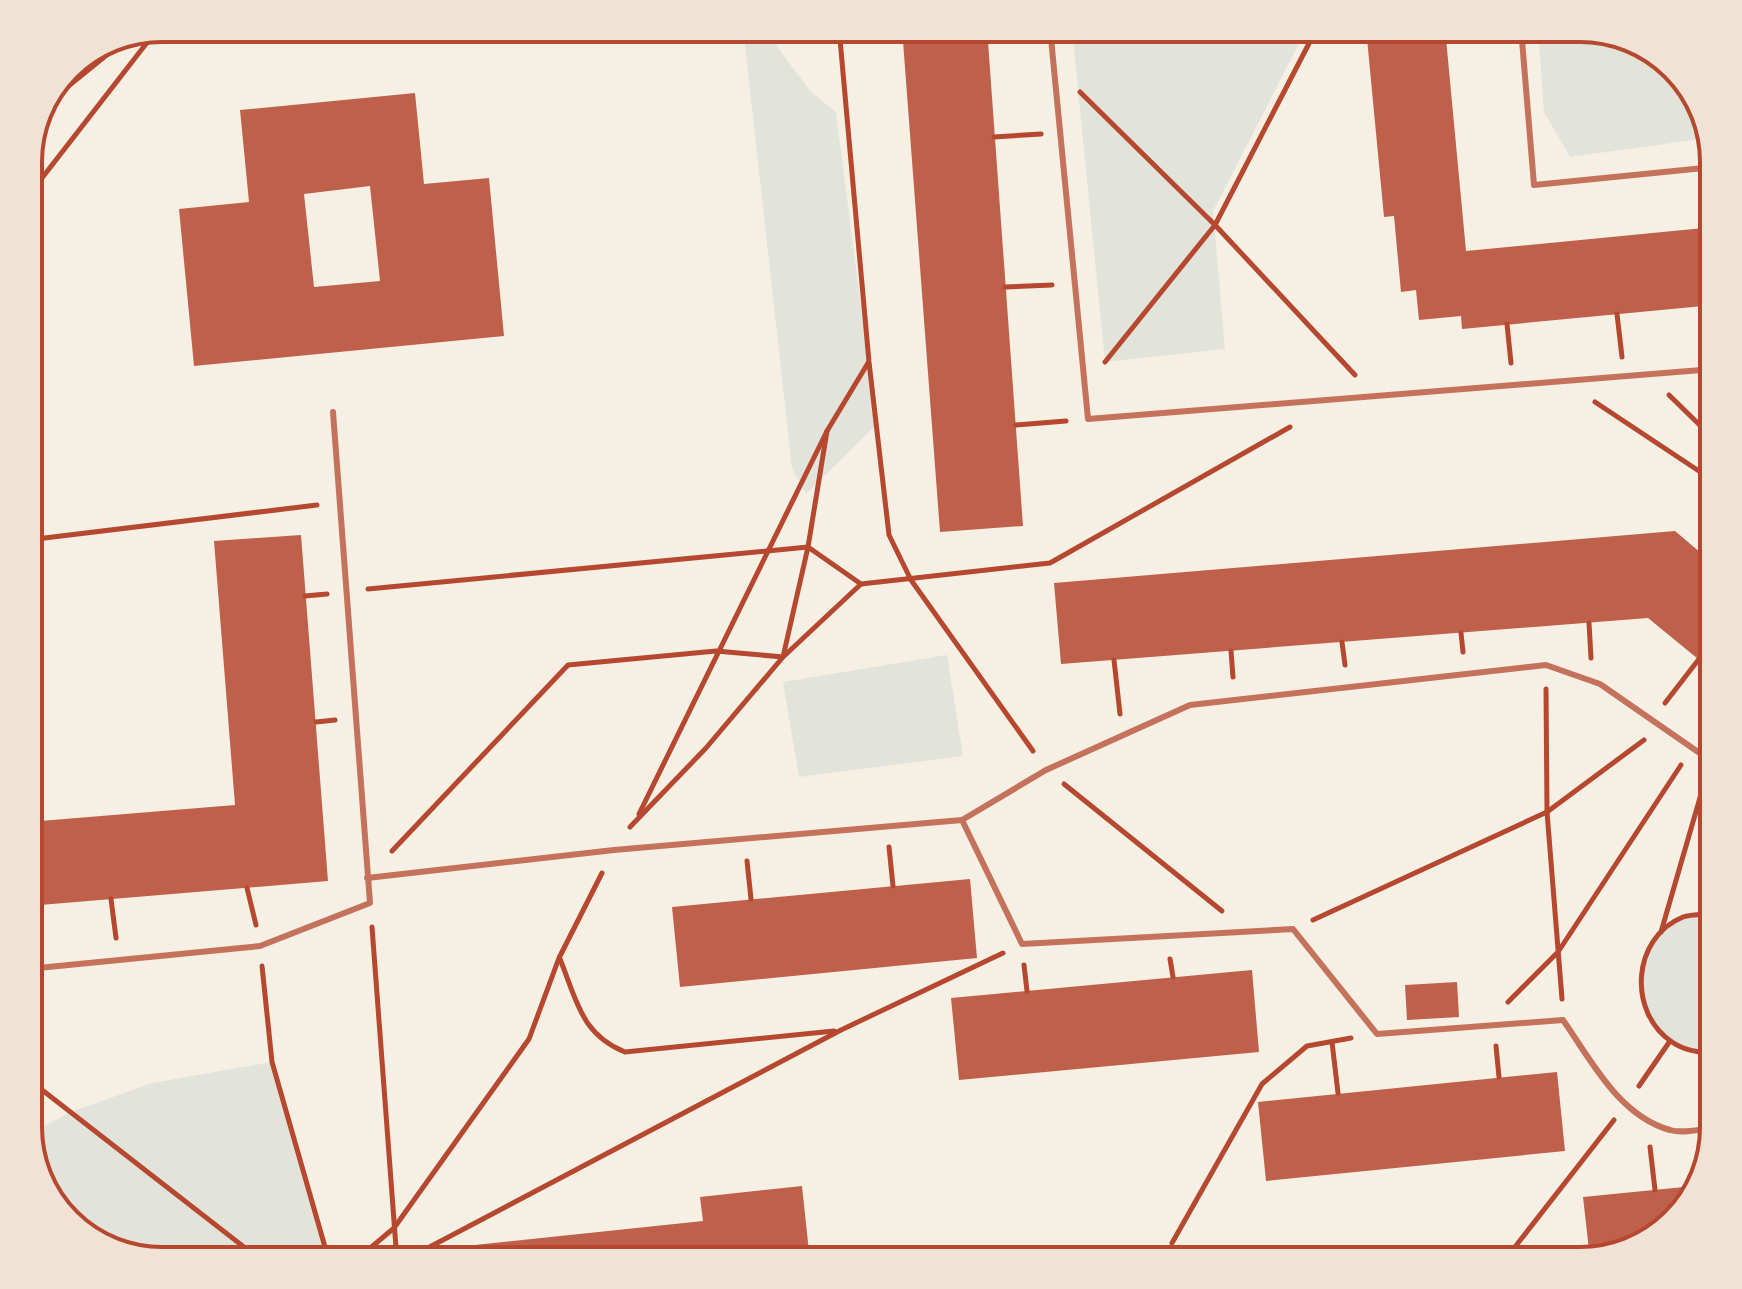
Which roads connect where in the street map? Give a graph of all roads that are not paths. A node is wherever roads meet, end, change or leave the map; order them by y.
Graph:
1 (1051, 42) edge
2 (1522, 42) edge
3 (1700, 168) edge
4 (1700, 370) edge
5 (333, 412) dead end
6 (1700, 750) edge
7 (962, 820) junction
8 (367, 878) junction
9 (42, 968) edge
10 (1700, 1129) edge

1 - 4 lane
2 - 3 lane
5 - 8 lane
6 - 7 lane
7 - 8 lane
7 - 10 lane
8 - 9 lane

